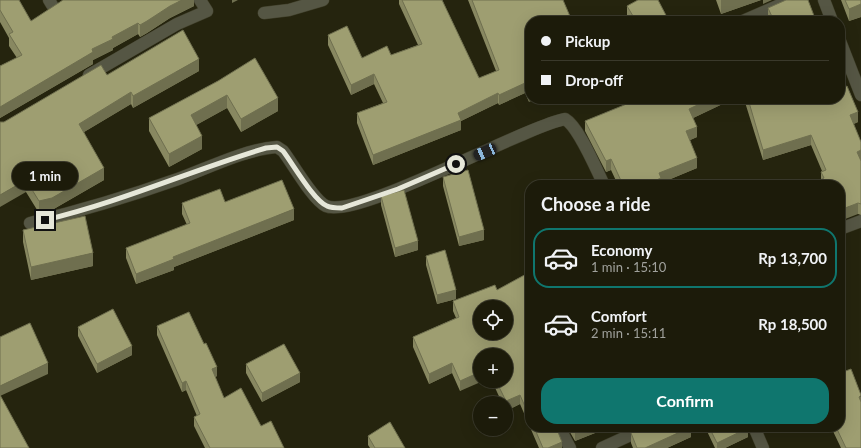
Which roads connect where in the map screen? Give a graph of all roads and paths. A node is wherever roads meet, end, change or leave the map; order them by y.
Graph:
1 (200, 0) edge
2 (323, 0) edge
3 (791, 0) edge
4 (824, 0) edge
5 (264, 13) dead end
6 (754, 16) edge
7 (830, 16) edge
8 (845, 54) edge
9 (82, 80) edge
10 (861, 95) edge
11 (601, 180) edge
12 (861, 221) edge
13 (30, 223) dead end
14 (845, 227) edge
15 (562, 432) edge
16 (640, 432) edge
17 (756, 432) edge
18 (619, 445) edge
19 (570, 448) edge
20 (602, 448) edge
21 (763, 448) edge

1 - 9 street
2 - 5 street
3 - 6 street
4 - 7 street
8 - 10 street
11 - 13 street
12 - 14 street
15 - 19 street
16 - 18 street
17 - 21 street
18 - 20 street

